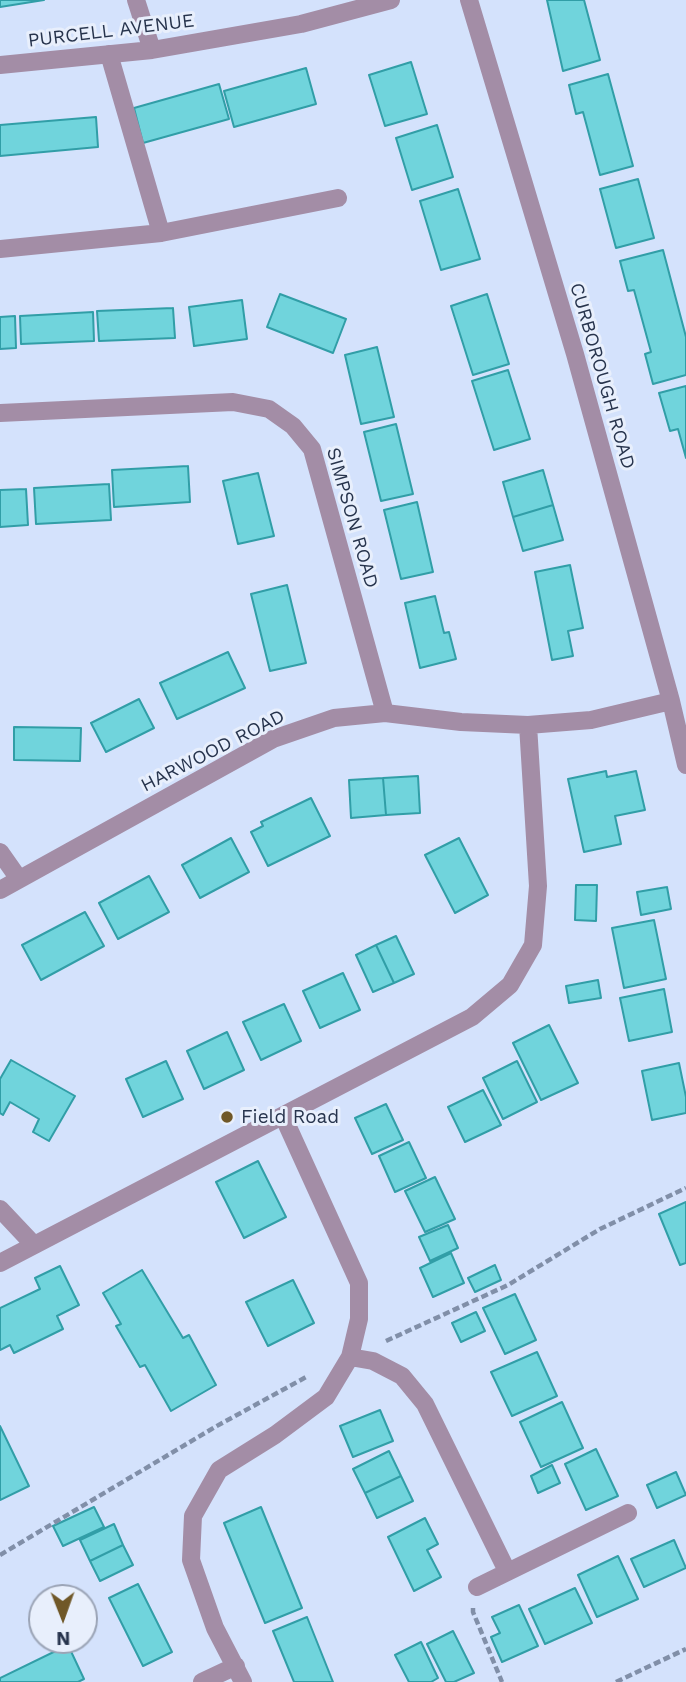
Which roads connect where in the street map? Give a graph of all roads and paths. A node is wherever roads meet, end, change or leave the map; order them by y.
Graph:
1 (136, 0) edge
2 (391, 0) edge
3 (470, 0) edge
4 (152, 50) junction
5 (109, 54) junction
6 (0, 65) edge
7 (338, 198) dead end
8 (160, 233) junction
9 (0, 249) edge
10 (0, 413) edge
11 (671, 701) junction
12 (385, 713) junction
13 (528, 725) junction
14 (686, 765) edge
15 (0, 852) edge
16 (19, 879) junction
17 (0, 890) edge
18 (283, 1116) junction
19 (686, 1188) edge
20 (0, 1209) edge
21 (34, 1245) junction
22 (0, 1263) edge
23 (350, 1357) junction
24 (311, 1375) dead end
25 (628, 1513) dead end
26 (0, 1555) edge
27 (507, 1571) junction
28 (477, 1587) joint
29 (686, 1649) edge
30 (239, 1674) edge
31 (202, 1682) edge
32 (502, 1682) edge
33 (616, 1682) edge

1 - 4 street
2 - 4 street, PURCELL AVENUE
3 - 11 street, CURBOROUGH ROAD
4 - 5 street, PURCELL AVENUE
5 - 6 street, PURCELL AVENUE
5 - 8 street
7 - 8 street
8 - 9 street
10 - 12 street, SIMPSON ROAD
11 - 13 street, HARWOOD ROAD
11 - 14 street, CURBOROUGH ROAD
12 - 13 street, HARWOOD ROAD
12 - 16 street, HARWOOD ROAD
13 - 18 street
15 - 16 street
16 - 17 street, HARWOOD ROAD
18 - 21 street
18 - 23 street
19 - 23 path
20 - 21 street
21 - 22 street
23 - 27 street
23 - 30 street
24 - 26 path
25 - 27 street
27 - 28 street
28 - 32 path
29 - 33 path
30 - 31 street

